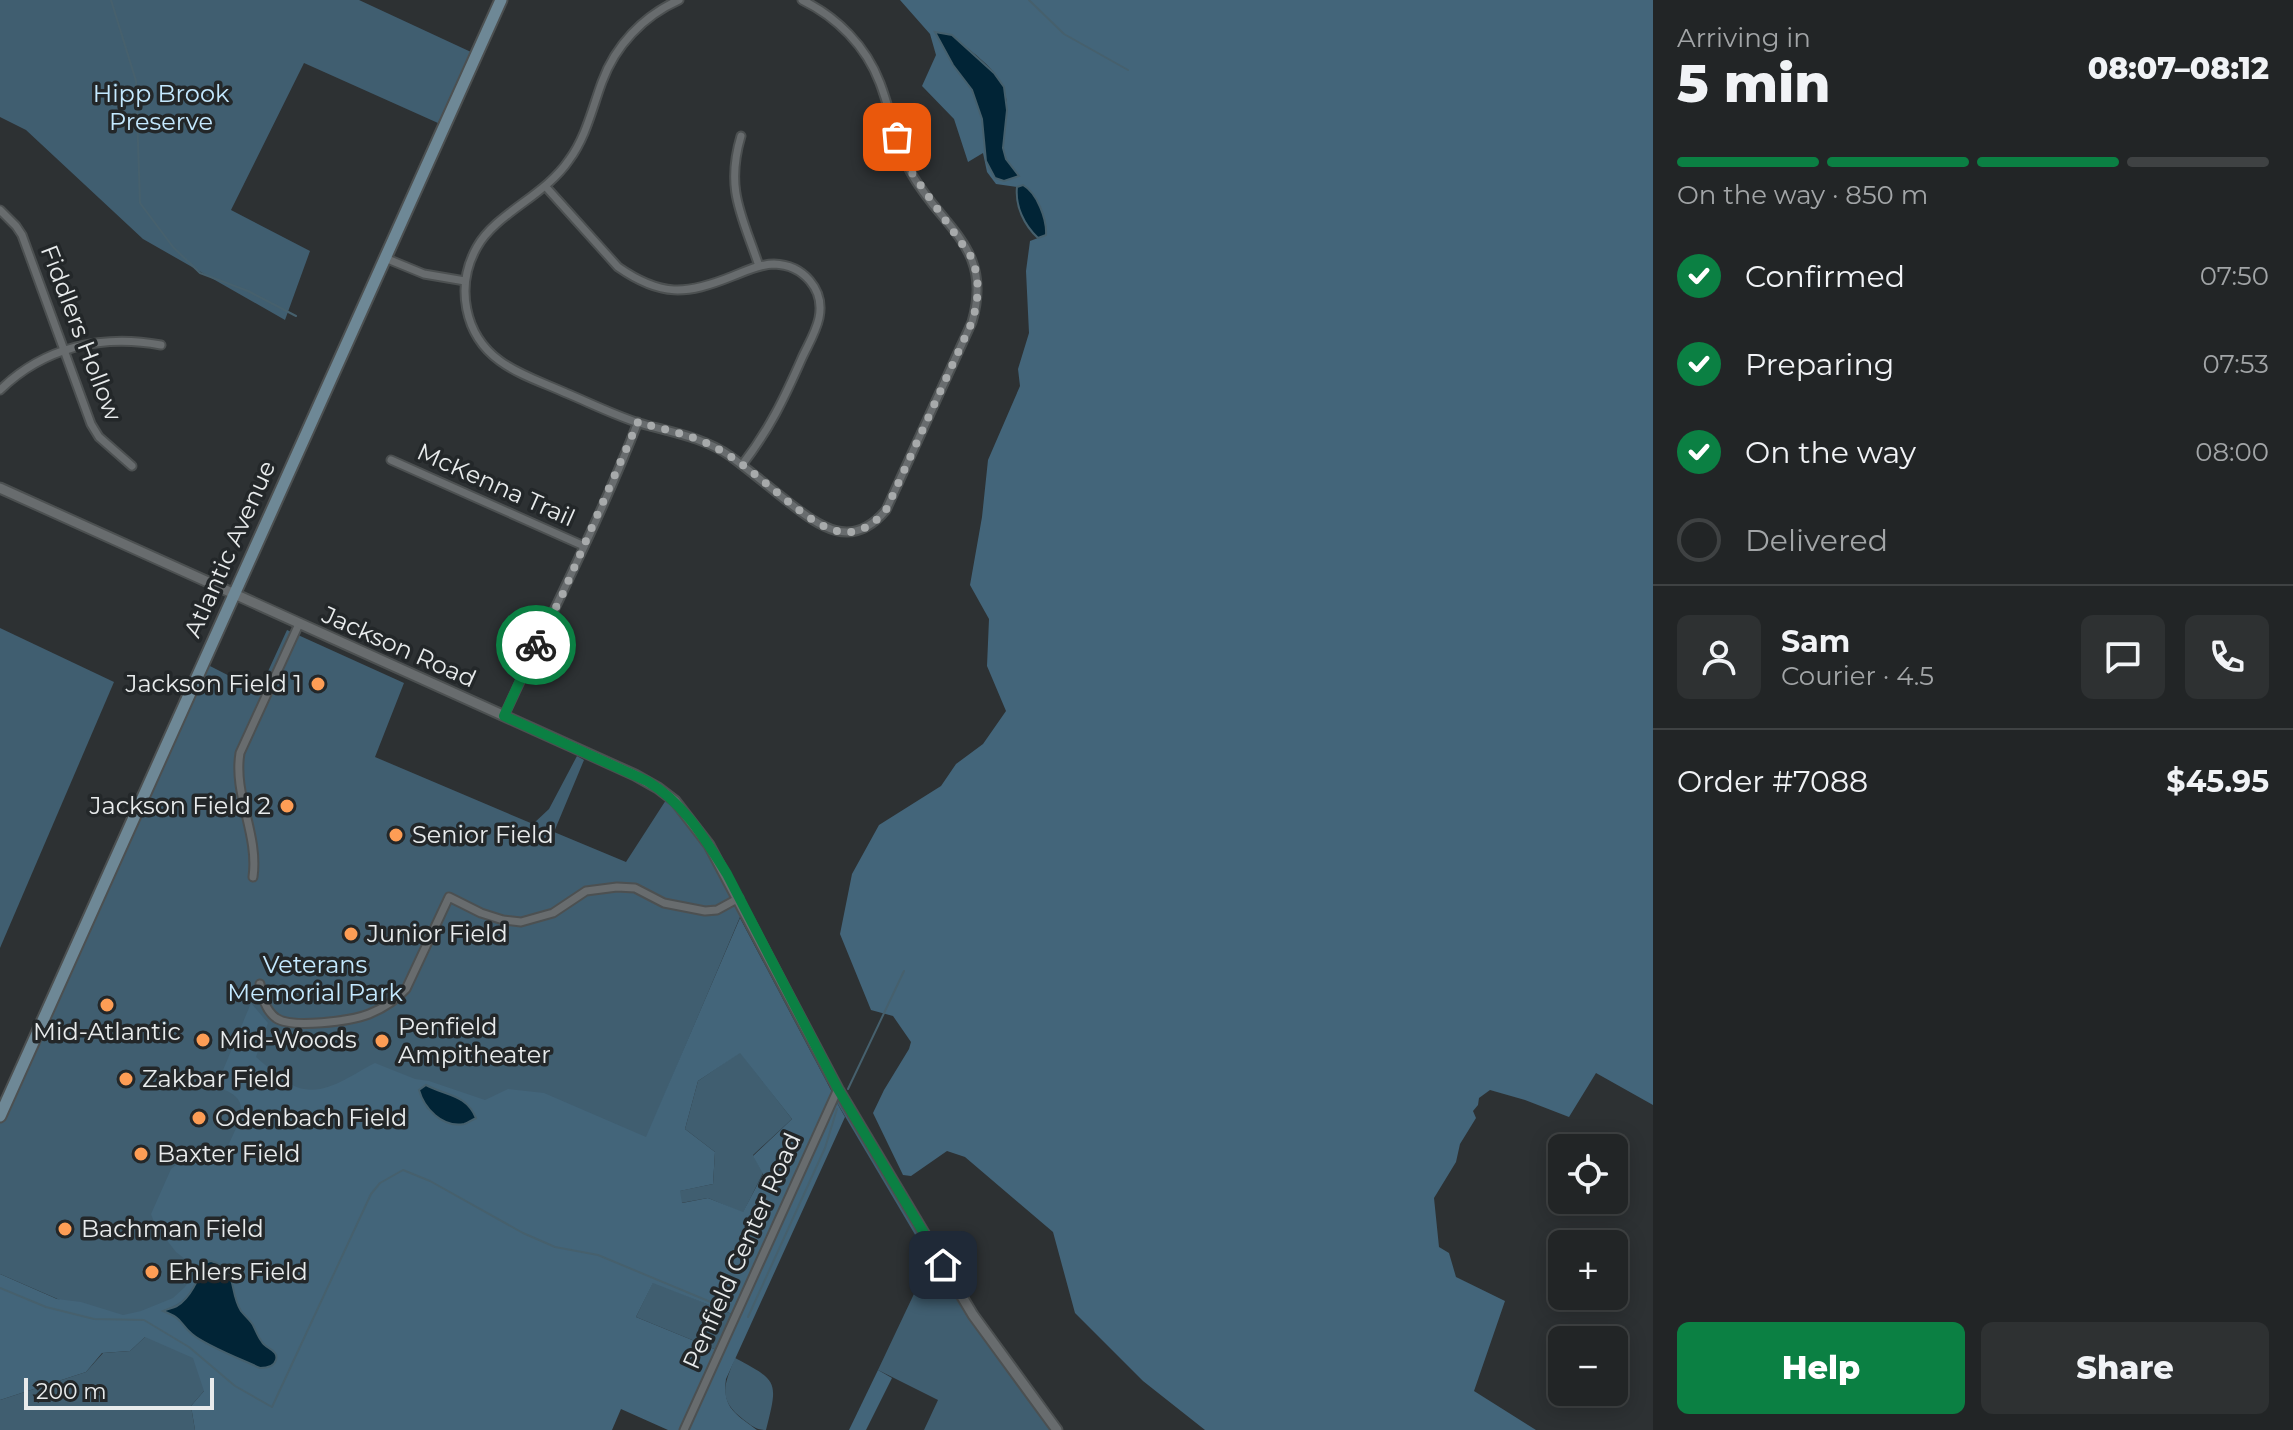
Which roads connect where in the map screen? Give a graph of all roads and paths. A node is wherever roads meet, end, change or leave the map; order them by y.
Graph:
1 (501, 0) edge
2 (679, 0) edge
3 (802, 0) edge
4 (741, 136) dead end
5 (546, 187) junction
6 (0, 210) edge
7 (385, 258) junction
8 (759, 266) junction
9 (465, 281) junction
10 (161, 345) dead end
11 (63, 350) junction
12 (0, 390) edge
13 (638, 422) junction
14 (391, 460) dead end
15 (742, 465) junction
16 (132, 466) dead end
17 (0, 488) edge
18 (584, 546) junction
19 (234, 594) junction
20 (299, 624) junction
21 (504, 716) junction
22 (253, 877) dead end
23 (739, 898) junction
24 (260, 984) dead end
25 (838, 1089) junction
26 (0, 1116) edge
27 (684, 1430) edge
28 (1057, 1430) edge

1 - 7 main road, Atlantic Avenue
2 - 5 street
3 - 15 street
4 - 8 street
5 - 8 street
5 - 9 street
6 - 11 street, Fiddlers Hollow
7 - 9 street
7 - 19 main road, Atlantic Avenue
8 - 15 street
9 - 13 street
10 - 11 street
11 - 12 street
11 - 16 street, Fiddlers Hollow
13 - 15 street
13 - 18 street
14 - 18 street, McKenna Trail
17 - 19 street, Jackson Road
18 - 21 street
19 - 20 street, Jackson Road
19 - 26 main road, Atlantic Avenue
20 - 21 street, Jackson Road
20 - 22 street
21 - 23 street, Jackson Road
23 - 24 street
23 - 25 street, Jackson Road
25 - 27 street, Penfield Center Road
25 - 28 street, Jackson Road

